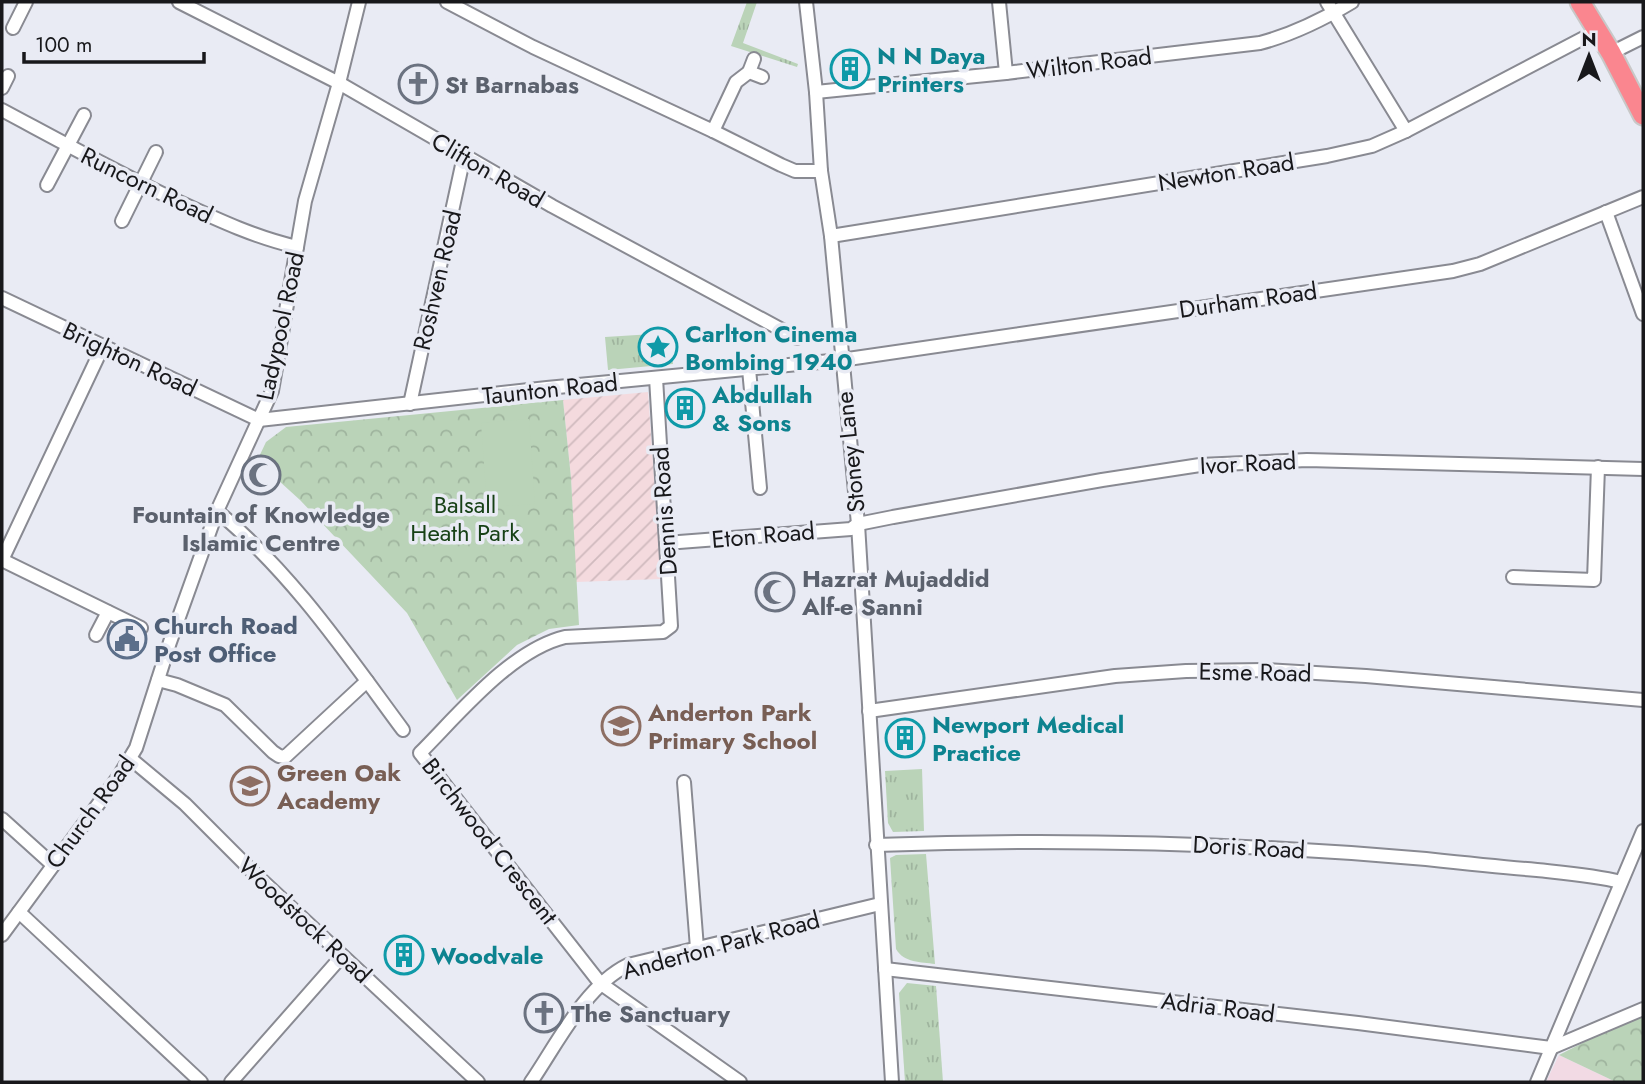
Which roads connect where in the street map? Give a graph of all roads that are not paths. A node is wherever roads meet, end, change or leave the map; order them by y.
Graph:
1 (26, 2) edge
2 (359, 2) edge
3 (447, 2) edge
4 (805, 2) edge
5 (999, 2) edge
6 (1352, 2) edge
7 (1580, 2) edge
8 (185, 3) edge
9 (1330, 7) edge
10 (13, 28) dead end
11 (1597, 31) junction
12 (1643, 37) edge
13 (1611, 53) junction
14 (754, 59) dead end
15 (1006, 74) junction
16 (8, 76) dead end
17 (339, 83) junction
18 (2, 88) edge
19 (816, 92) junction
20 (2, 110) edge
21 (84, 115) dead end
22 (1643, 115) edge
23 (713, 131) junction
24 (1406, 131) junction
25 (67, 145) junction
26 (156, 152) dead end
27 (464, 156) junction
28 (821, 171) junction
29 (140, 183) junction
30 (47, 185) dead end
31 (1643, 197) edge
32 (1606, 212) junction
33 (122, 221) dead end
34 (831, 236) junction
35 (297, 247) junction
36 (2, 298) edge
37 (1643, 314) edge
38 (797, 338) dead end
39 (103, 346) junction
40 (841, 360) junction
41 (749, 369) junction
42 (656, 378) junction
43 (410, 404) junction
44 (259, 420) junction
45 (1598, 467) junction
46 (1643, 469) edge
47 (760, 488) dead end
48 (217, 511) junction
49 (858, 524) junction
50 (666, 543) junction
51 (2, 560) edge
52 (1513, 577) dead end
53 (108, 612) junction
54 (141, 628) dead end
55 (656, 632) joint
56 (96, 635) dead end
57 (158, 680) junction
58 (366, 681) junction
59 (1643, 701) edge
60 (869, 711) junction
61 (403, 730) dead end
62 (131, 759) junction
63 (684, 782) dead end
64 (2, 819) edge
65 (1643, 831) edge
66 (876, 845) junction
67 (53, 864) junction
68 (1621, 882) junction
69 (880, 904) junction
70 (19, 912) junction
71 (2, 934) edge
72 (697, 948) junction
73 (342, 956) junction
74 (885, 970) junction
75 (600, 984) junction
76 (1643, 1009) edge
77 (1565, 1014) junction
78 (1587, 1032) junction
79 (1551, 1048) junction
80 (201, 1082) edge
81 (231, 1082) edge
82 (478, 1082) edge
83 (531, 1082) edge
84 (740, 1082) edge
85 (892, 1082) edge
86 (1536, 1082) edge

1 - 10 street
2 - 17 street, Ladypool Road
3 - 23 street
4 - 19 street, Stoney Lane
5 - 15 street
6 - 9 street, Wilton Road
7 - 11 highway
8 - 17 street, Clifton Road
9 - 15 street, Wilton Road
9 - 24 street
11 - 13 highway
11 - 24 street, Newton Road
12 - 13 street
13 - 22 highway
14 - 23 street
15 - 19 street, Wilton Road
16 - 18 street
17 - 27 street, Clifton Road
17 - 35 street, Ladypool Road
19 - 28 street, Stoney Lane
20 - 25 street, Runcorn Road
21 - 25 street
23 - 28 street
24 - 34 street, Newton Road
25 - 29 street, Runcorn Road
25 - 30 street
26 - 29 street
27 - 38 street, Clifton Road
27 - 43 street, Roshven Road
28 - 34 street, Stoney Lane
29 - 33 street
29 - 35 street, Runcorn Road
31 - 32 street, Durham Road
32 - 37 street
32 - 40 street, Durham Road
34 - 40 street, Stoney Lane
35 - 44 street, Ladypool Road
36 - 39 street, Brighton Road
39 - 44 street, Brighton Road
39 - 51 street
40 - 41 street, Taunton Road
40 - 49 street, Stoney Lane
41 - 42 street, Taunton Road
41 - 47 street
42 - 43 street, Taunton Road
42 - 50 street, Dennis Road
43 - 44 street, Taunton Road
44 - 48 street, Ladypool Road
45 - 46 street, Ivor Road
45 - 49 street, Ivor Road
45 - 52 street
48 - 57 street, Ladypool Road
48 - 58 street
49 - 50 street, Eton Road
49 - 60 street, Stoney Lane
50 - 55 street, Dennis Road
51 - 53 street
53 - 54 street
53 - 56 street
55 - 75 street, Birchwood Crescent
57 - 58 street
57 - 62 street, Church Road
58 - 61 street
59 - 60 street, Esme Road
60 - 66 street, Stoney Lane
62 - 67 street, Church Road
62 - 73 street, Woodstock Road
63 - 72 street
64 - 67 street
65 - 68 street
66 - 68 street, Doris Road
66 - 69 street, Stoney Lane
67 - 70 street, Church Road
68 - 77 street
69 - 72 street, Anderton Park Road
69 - 74 street, Stoney Lane
70 - 71 street, Church Road
70 - 80 street
72 - 75 street, Anderton Park Road
73 - 81 street
73 - 82 street, Woodstock Road
74 - 79 street, Adria Road
74 - 85 street, Stoney Lane
75 - 83 street, Anderton Park Road
75 - 84 street
76 - 78 street
77 - 78 street
77 - 79 street
78 - 79 street
79 - 86 street

